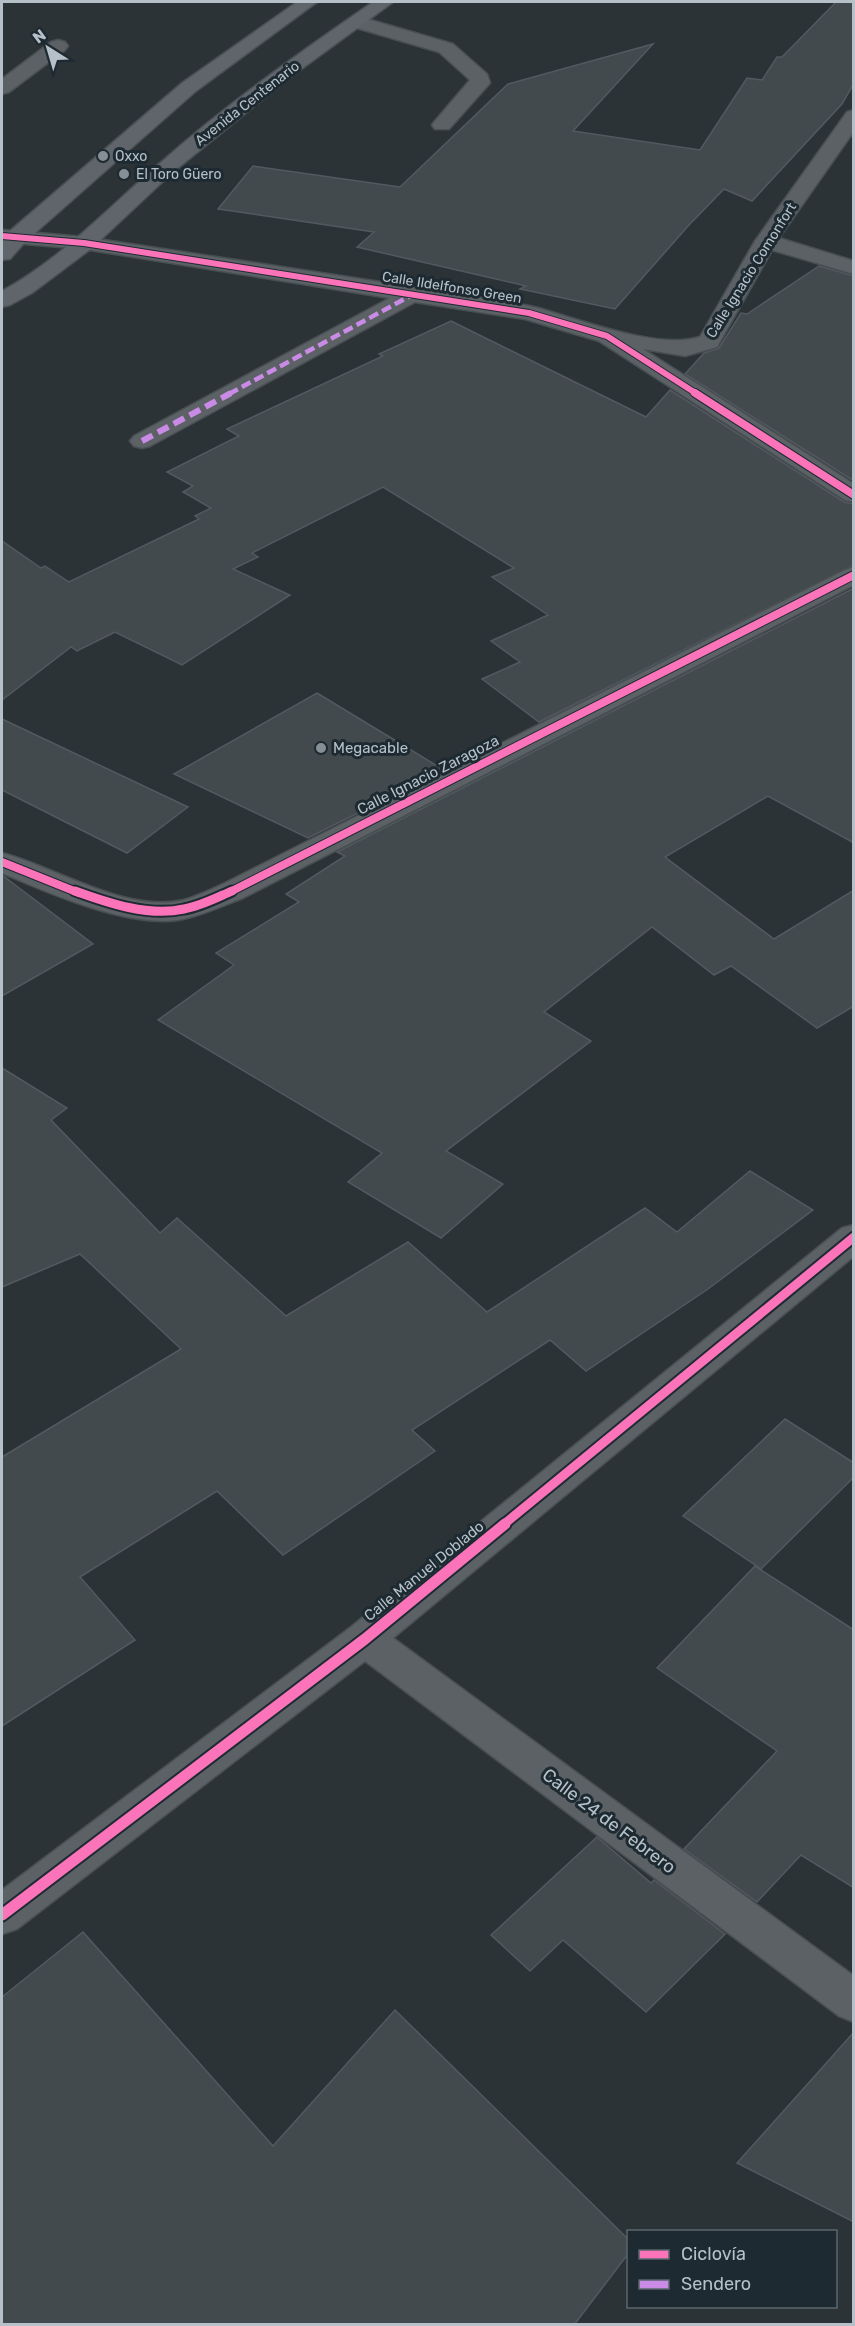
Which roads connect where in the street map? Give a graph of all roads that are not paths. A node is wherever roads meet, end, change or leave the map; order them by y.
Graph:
1 (308, 2) edge
2 (384, 2) edge
3 (357, 22) junction
4 (58, 46) dead end
5 (2, 88) edge
6 (854, 116) edge
7 (442, 125) dead end
8 (10, 236) edge
9 (766, 241) junction
10 (84, 243) junction
11 (2, 254) edge
12 (854, 268) edge
13 (412, 295) junction
14 (2, 300) edge
15 (608, 336) junction
16 (142, 441) dead end
17 (854, 495) edge
18 (854, 575) edge
19 (2, 862) edge
20 (854, 1237) edge
21 (365, 1639) junction
22 (2, 1915) edge
23 (854, 2002) edge

1 - 8 main road
2 - 3 main road, Avenida Centenario
3 - 7 street
3 - 10 main road, Avenida Centenario
4 - 5 street
6 - 9 street, Calle Ignacio Comonfort
8 - 10 street, Calle Ildelfonso Green
8 - 11 main road
9 - 12 street
9 - 15 street, Calle Ignacio Comonfort
10 - 13 street, Calle Ildelfonso Green
10 - 14 main road, Avenida Centenario
13 - 15 street, Calle Ildelfonso Green
13 - 16 street
15 - 17 street, Calle Ildelfonso Green
18 - 19 street, Calle Ignacio Zaragoza
20 - 21 street, Calle Manuel Doblado
21 - 22 street, Calle Manuel Doblado
21 - 23 street, Calle 24 de Febrero

